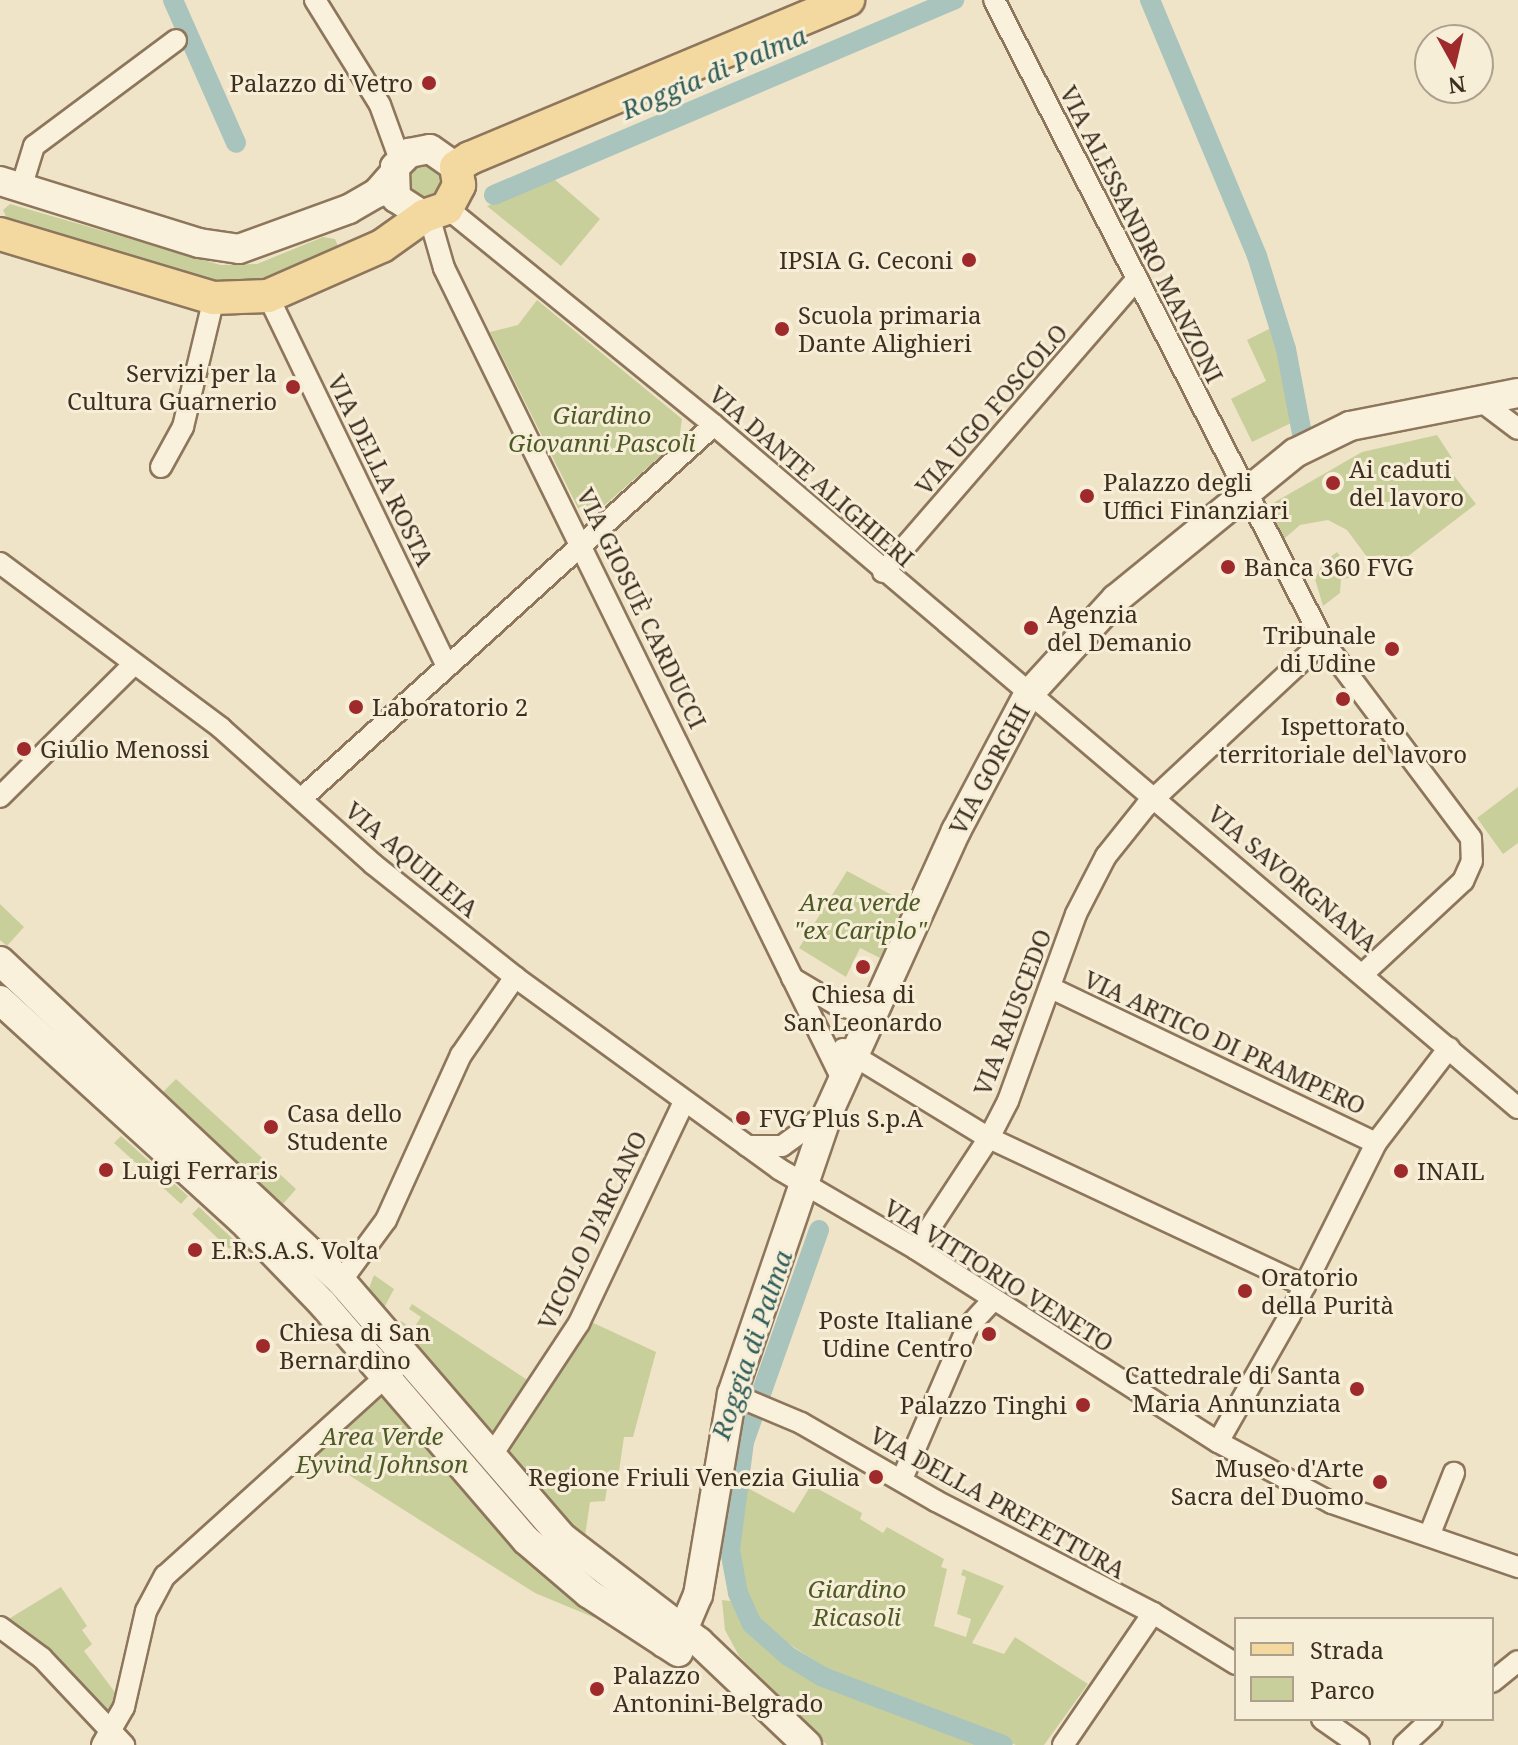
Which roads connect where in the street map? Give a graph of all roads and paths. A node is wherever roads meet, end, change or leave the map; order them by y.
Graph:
1 (315, 0) edge
2 (848, 0) edge
3 (994, 0) edge
4 (176, 40) dead end
5 (456, 167) junction
6 (396, 168) junction
7 (11, 184) edge
8 (433, 213) junction
9 (0, 234) edge
10 (1137, 279) junction
11 (268, 296) junction
12 (214, 298) junction
13 (1518, 393) edge
14 (1481, 401) junction
15 (714, 425) junction
16 (1518, 429) edge
17 (161, 467) dead end
18 (1243, 492) junction
19 (582, 544) junction
20 (0, 563) edge
21 (883, 572) junction
22 (1323, 641) junction
23 (134, 664) junction
24 (447, 666) junction
25 (1028, 695) junction
26 (0, 797) edge
27 (1157, 797) junction
28 (301, 799) junction
29 (0, 961) edge
30 (1364, 973) junction
31 (515, 977) junction
32 (792, 978) junction
33 (1051, 988) junction
34 (0, 1000) edge
35 (872, 1013) junction
36 (1449, 1048) junction
37 (847, 1067) junction
38 (684, 1102) junction
39 (1518, 1108) edge
40 (142, 1110) junction
41 (828, 1113) junction
42 (989, 1138) junction
43 (1376, 1143) junction
44 (747, 1146) junction
45 (801, 1183) junction
46 (916, 1249) junction
47 (341, 1281) junction
48 (1305, 1286) junction
49 (992, 1301) junction
50 (408, 1357) junction
51 (387, 1376) junction
52 (741, 1398) junction
53 (1218, 1442) junction
54 (490, 1458) junction
55 (1454, 1473) dead end
56 (902, 1479) junction
57 (1429, 1536) junction
58 (1518, 1567) edge
59 (698, 1595) junction
60 (650, 1607) junction
61 (1153, 1613) junction
62 (0, 1627) edge
63 (682, 1638) junction
64 (1518, 1661) edge
65 (1234, 1663) edge
66 (1494, 1680) edge
67 (736, 1682) junction
68 (1325, 1721) edge
69 (1430, 1721) edge
70 (113, 1741) edge
71 (807, 1745) edge
72 (1063, 1745) edge
73 (1359, 1745) edge
74 (1404, 1745) edge

1 - 6 street
2 - 5 main road
3 - 10 street, VIA ALESSANDRO MANZONI
4 - 7 street
5 - 6 street
5 - 8 main road
6 - 7 street
6 - 8 street
8 - 11 main road
8 - 15 street, VIA DANTE ALIGHIERI
8 - 19 street, VIA GIOSUÈ CARDUCCI
9 - 12 main road
10 - 18 street, VIA ALESSANDRO MANZONI
10 - 21 street, VIA UGO FOSCOLO
11 - 12 main road
11 - 24 street, VIA DELLA ROSTA
12 - 17 street
13 - 14 street, VIA GORGHI
14 - 16 street
14 - 18 street, VIA GORGHI
15 - 19 street
15 - 21 street, VIA DANTE ALIGHIERI
18 - 22 street, VIA ALESSANDRO MANZONI
18 - 25 street, VIA GORGHI
19 - 24 street
19 - 32 street, VIA GIOSUÈ CARDUCCI
20 - 23 street, VIA AQUILEIA
21 - 25 street, VIA DANTE ALIGHIERI
22 - 27 street, VIA RAUSCEDO
22 - 30 street, VIA ALESSANDRO MANZONI
23 - 26 street
23 - 28 street, VIA AQUILEIA
24 - 28 street
25 - 27 street, VIA SAVORGNANA
25 - 35 street, VIA GORGHI
27 - 30 street, VIA SAVORGNANA
27 - 33 street, VIA RAUSCEDO
28 - 31 street, VIA AQUILEIA
29 - 40 street
30 - 36 street, VIA SAVORGNANA
31 - 38 street, VIA AQUILEIA
31 - 47 street
32 - 35 street
32 - 37 street, VIA GIOSUÈ CARDUCCI
33 - 42 street, VIA RAUSCEDO
33 - 43 street, VIA ARTICO DI PRAMPERO
34 - 40 street
35 - 37 street, VIA GORGHI
36 - 39 street, VIA SAVORGNANA
36 - 43 street
37 - 41 street, VIA GORGHI
37 - 42 street, VIA GIOSUÈ CARDUCCI
38 - 44 street, VIA AQUILEIA
38 - 54 street, VICOLO D'ARCANO
40 - 47 street
40 - 51 street
41 - 44 street
41 - 45 street, VIA GORGHI
42 - 46 street, VIA RAUSCEDO
42 - 48 street, VIA GIOSUÈ CARDUCCI
43 - 48 street
44 - 45 street, VIA AQUILEIA
45 - 46 street, VIA VITTORIO VENETO
45 - 52 street, VIA GORGHI
46 - 49 street, VIA VITTORIO VENETO
47 - 50 street
48 - 53 street
49 - 53 street, VIA VITTORIO VENETO
49 - 56 street
50 - 51 street
50 - 54 street
51 - 63 street
51 - 70 street
52 - 56 street, VIA DELLA PREFETTURA
52 - 59 street, VIA GORGHI
53 - 57 street, VIA VITTORIO VENETO
54 - 60 street
55 - 57 street
56 - 61 street, VIA DELLA PREFETTURA
57 - 58 street, VIA VITTORIO VENETO
59 - 60 street
59 - 63 street, VIA GORGHI
59 - 67 street
60 - 63 street
61 - 65 street, VIA DELLA PREFETTURA
61 - 72 street
62 - 70 street
63 - 67 street
64 - 66 street
67 - 71 street
68 - 73 street
69 - 74 street

